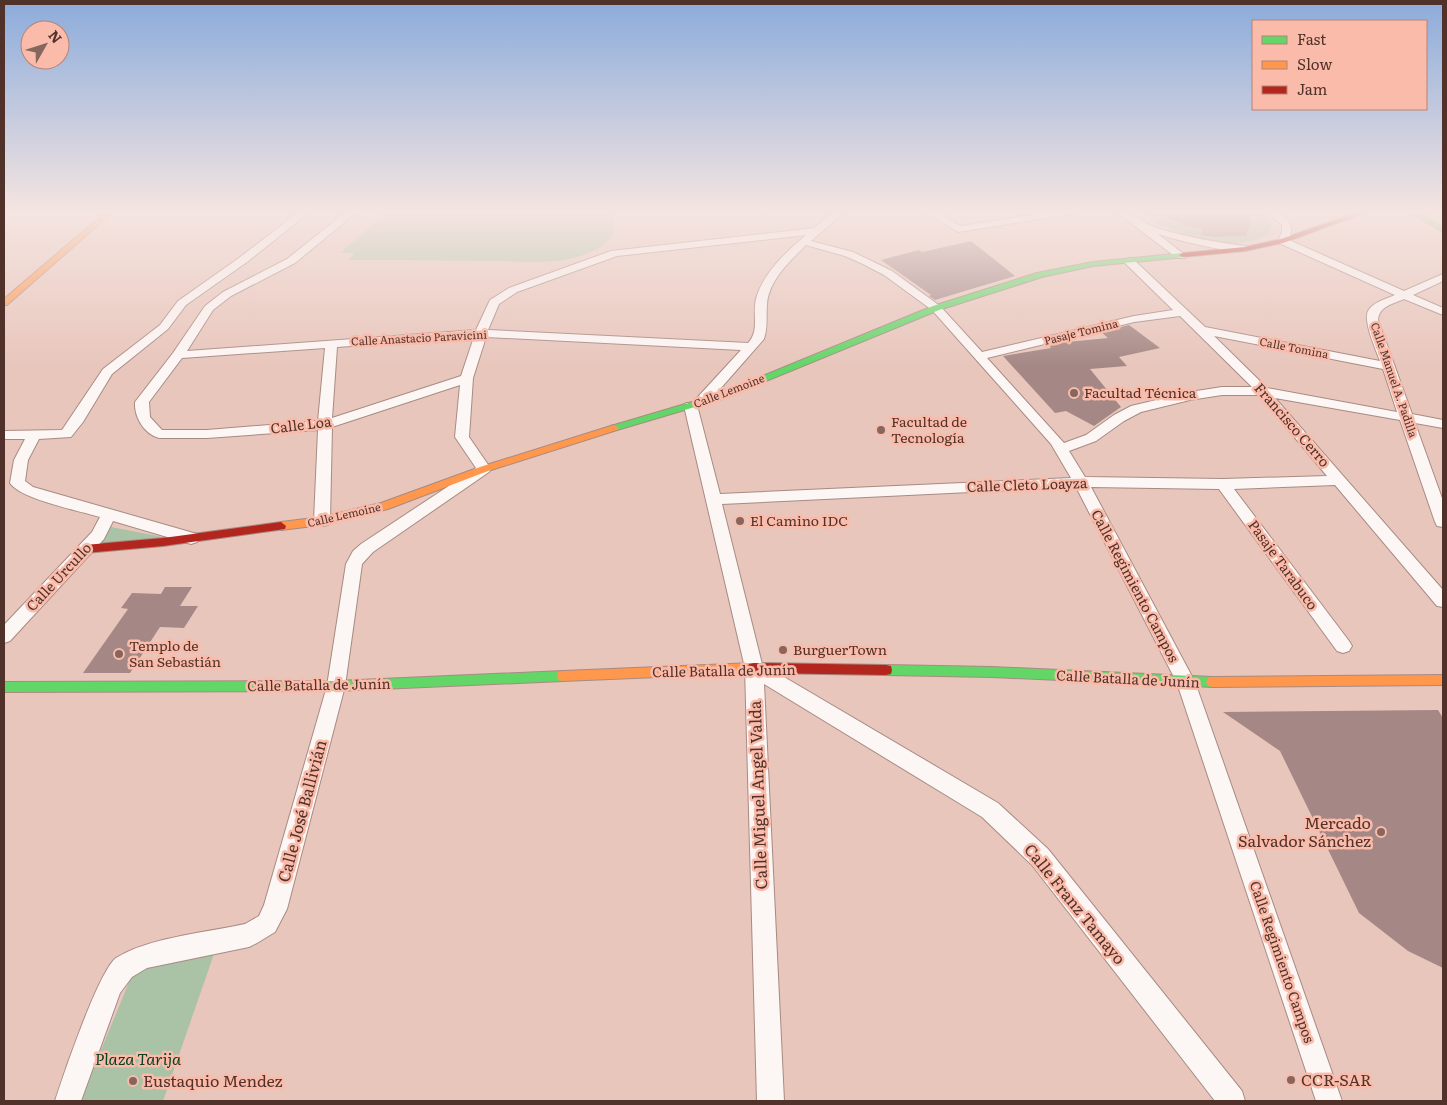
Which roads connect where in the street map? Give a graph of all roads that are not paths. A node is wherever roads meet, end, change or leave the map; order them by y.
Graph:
1 (44, 263) edge
2 (49, 263) edge
3 (239, 263) edge
4 (288, 263) edge
5 (589, 263) edge
6 (784, 263) edge
7 (869, 263) edge
8 (1110, 263) edge
9 (1131, 263) edge
10 (1332, 263) edge
11 (1443, 277) edge
12 (1404, 294) junction
13 (5, 298) edge
14 (936, 308) junction
15 (1183, 312) junction
16 (1443, 312) edge
17 (204, 315) junction
18 (169, 320) junction
19 (1200, 330) junction
20 (481, 333) junction
21 (330, 343) junction
22 (750, 347) junction
23 (178, 355) junction
24 (979, 356) junction
25 (1388, 366) junction
26 (467, 378) junction
27 (1261, 391) junction
28 (696, 404) junction
29 (1406, 417) junction
30 (1443, 424) edge
31 (325, 425) junction
32 (4, 434) edge
33 (35, 434) junction
34 (1060, 449) junction
35 (484, 469) junction
36 (1339, 480) junction
37 (1080, 482) junction
38 (1223, 484) junction
39 (715, 499) junction
40 (384, 506) junction
41 (109, 514) junction
42 (322, 521) junction
43 (1443, 522) edge
44 (399, 527) junction
45 (191, 538) junction
46 (85, 549) junction
47 (1443, 601) edge
48 (4, 636) edge
49 (1343, 646) dead end
50 (754, 668) junction
51 (1443, 680) edge
52 (1186, 682) junction
53 (336, 686) junction
54 (4, 687) edge
55 (68, 1101) edge
56 (770, 1101) edge
57 (1232, 1101) edge
58 (1329, 1101) edge

1 - 13 main road
2 - 13 main road
3 - 18 street
4 - 17 street
5 - 20 street
6 - 22 street
7 - 14 street, Calle Regimiento Campos
8 - 14 main road, Calle Lemoine
9 - 15 street, Francisco Cerro
10 - 12 street
11 - 12 street, Calle Manuel A. Padilla
12 - 16 street
12 - 25 street, Calle Manuel A. Padilla
14 - 24 street, Calle Regimiento Campos
14 - 28 main road, Calle Lemoine
15 - 19 street, Francisco Cerro
15 - 24 street, Pasaje Tomina
17 - 18 street
17 - 23 street
18 - 33 street
19 - 25 street, Calle Tomina
19 - 27 street, Francisco Cerro
20 - 21 street, Calle Anastacio Paravicini
20 - 22 street, Calle Anastacio Paravicini
20 - 26 street
21 - 23 street, Calle Anastacio Paravicini
21 - 31 street
22 - 28 street
23 - 31 street, Calle Loa
24 - 34 street, Calle Regimiento Campos
25 - 29 street, Calle Manuel A. Padilla
26 - 31 street, Calle Loa
26 - 35 street
27 - 29 street
27 - 34 street
27 - 36 street, Francisco Cerro
28 - 35 main road, Calle Lemoine
28 - 39 street, Calle Miguel Angel Valda
29 - 30 street
29 - 43 street, Calle Manuel A. Padilla
31 - 42 street
32 - 33 street
33 - 41 street
34 - 37 street, Calle Regimiento Campos
35 - 40 main road, Calle Lemoine
35 - 44 street, Calle José Ballivián
36 - 38 street, Calle Cleto Loayza
36 - 47 street, Francisco Cerro
37 - 38 street, Calle Cleto Loayza
37 - 39 street, Calle Cleto Loayza
37 - 52 street, Calle Regimiento Campos
38 - 49 street, Pasaje Tarabuco
39 - 50 street, Calle Miguel Angel Valda
40 - 42 main road, Calle Lemoine
40 - 44 street
41 - 45 street
41 - 46 street, Calle Urcullo
42 - 45 main road, Calle Lemoine
44 - 53 street, Calle José Ballivián
45 - 46 main road, Calle Lemoine
46 - 48 street, Calle Urcullo
50 - 52 main road, Calle Batalla de Junín
50 - 53 main road, Calle Batalla de Junín
50 - 56 street, Calle Miguel Angel Valda
50 - 57 street, Calle Franz Tamayo
51 - 52 main road, Calle Batalla de Junín
52 - 58 street, Calle Regimiento Campos
53 - 54 main road, Calle Batalla de Junín
53 - 55 street, Calle José Ballivián

